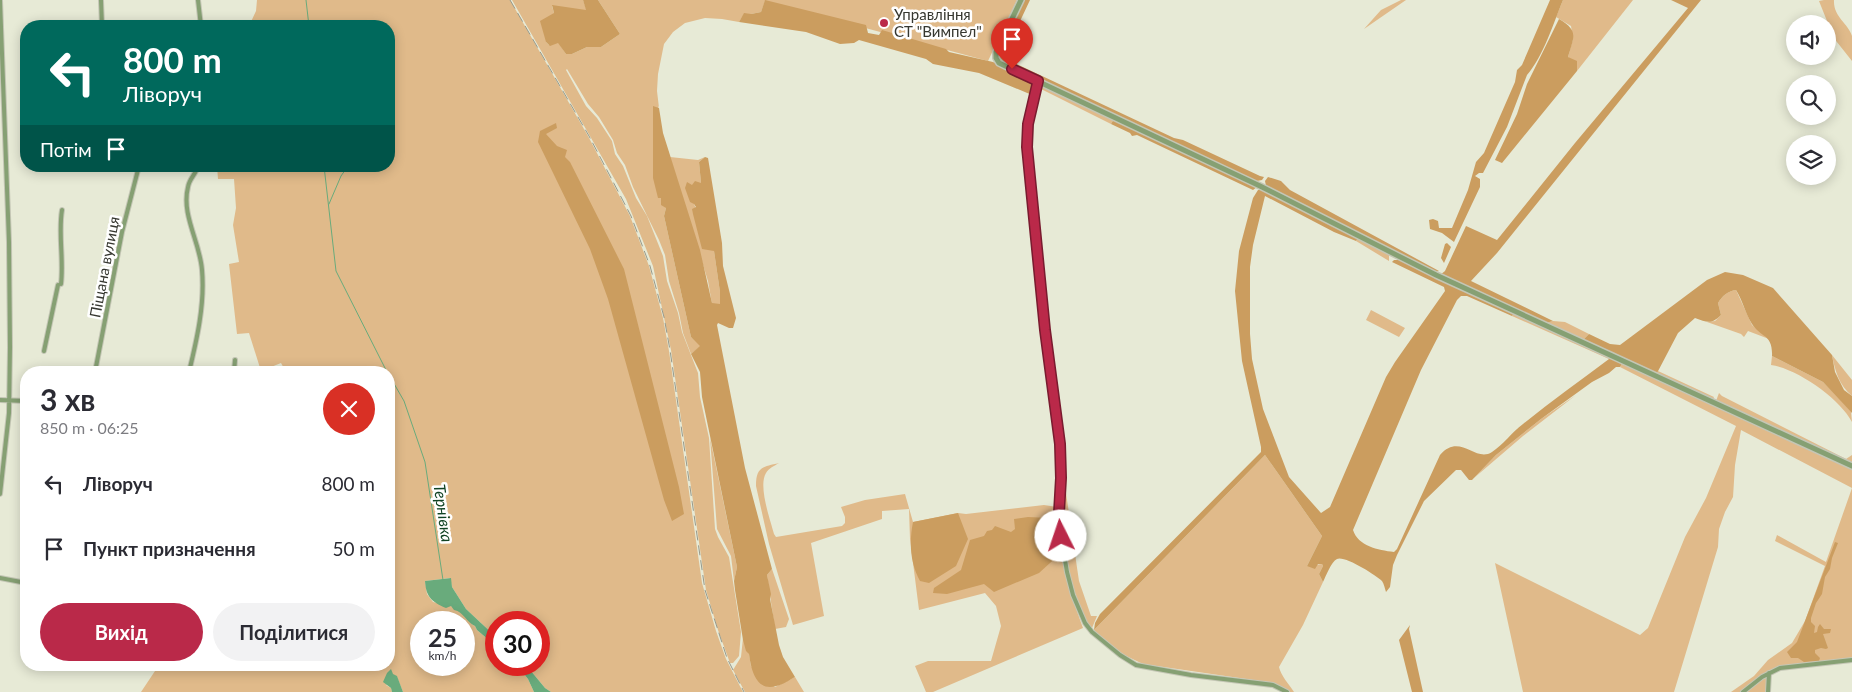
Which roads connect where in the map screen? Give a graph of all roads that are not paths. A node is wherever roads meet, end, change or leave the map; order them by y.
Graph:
1 (0, 0) edge
2 (101, 0) edge
3 (198, 0) edge
4 (1021, 0) edge
5 (102, 20) edge
6 (200, 20) edge
7 (1038, 81) junction
8 (137, 172) edge
9 (195, 172) edge
10 (62, 210) dead end
11 (44, 351) dead end
12 (235, 360) dead end
13 (96, 366) edge
14 (190, 366) edge
15 (234, 366) edge
16 (0, 400) edge
17 (10, 400) junction
18 (20, 401) edge
19 (1852, 466) edge
20 (0, 494) edge
21 (0, 578) edge
22 (20, 582) edge
23 (1852, 660) edge
24 (1769, 673) junction
25 (1287, 692) edge
26 (1743, 692) edge
27 (1768, 692) edge

1 - 17 street
2 - 5 street
3 - 6 street
4 - 7 street
7 - 19 street
7 - 25 street
8 - 13 street, Піщана вулиця
9 - 14 street
10 - 11 street
12 - 15 street
16 - 17 street
17 - 18 street
17 - 20 street
21 - 22 street
23 - 24 street
24 - 26 street
24 - 27 street

